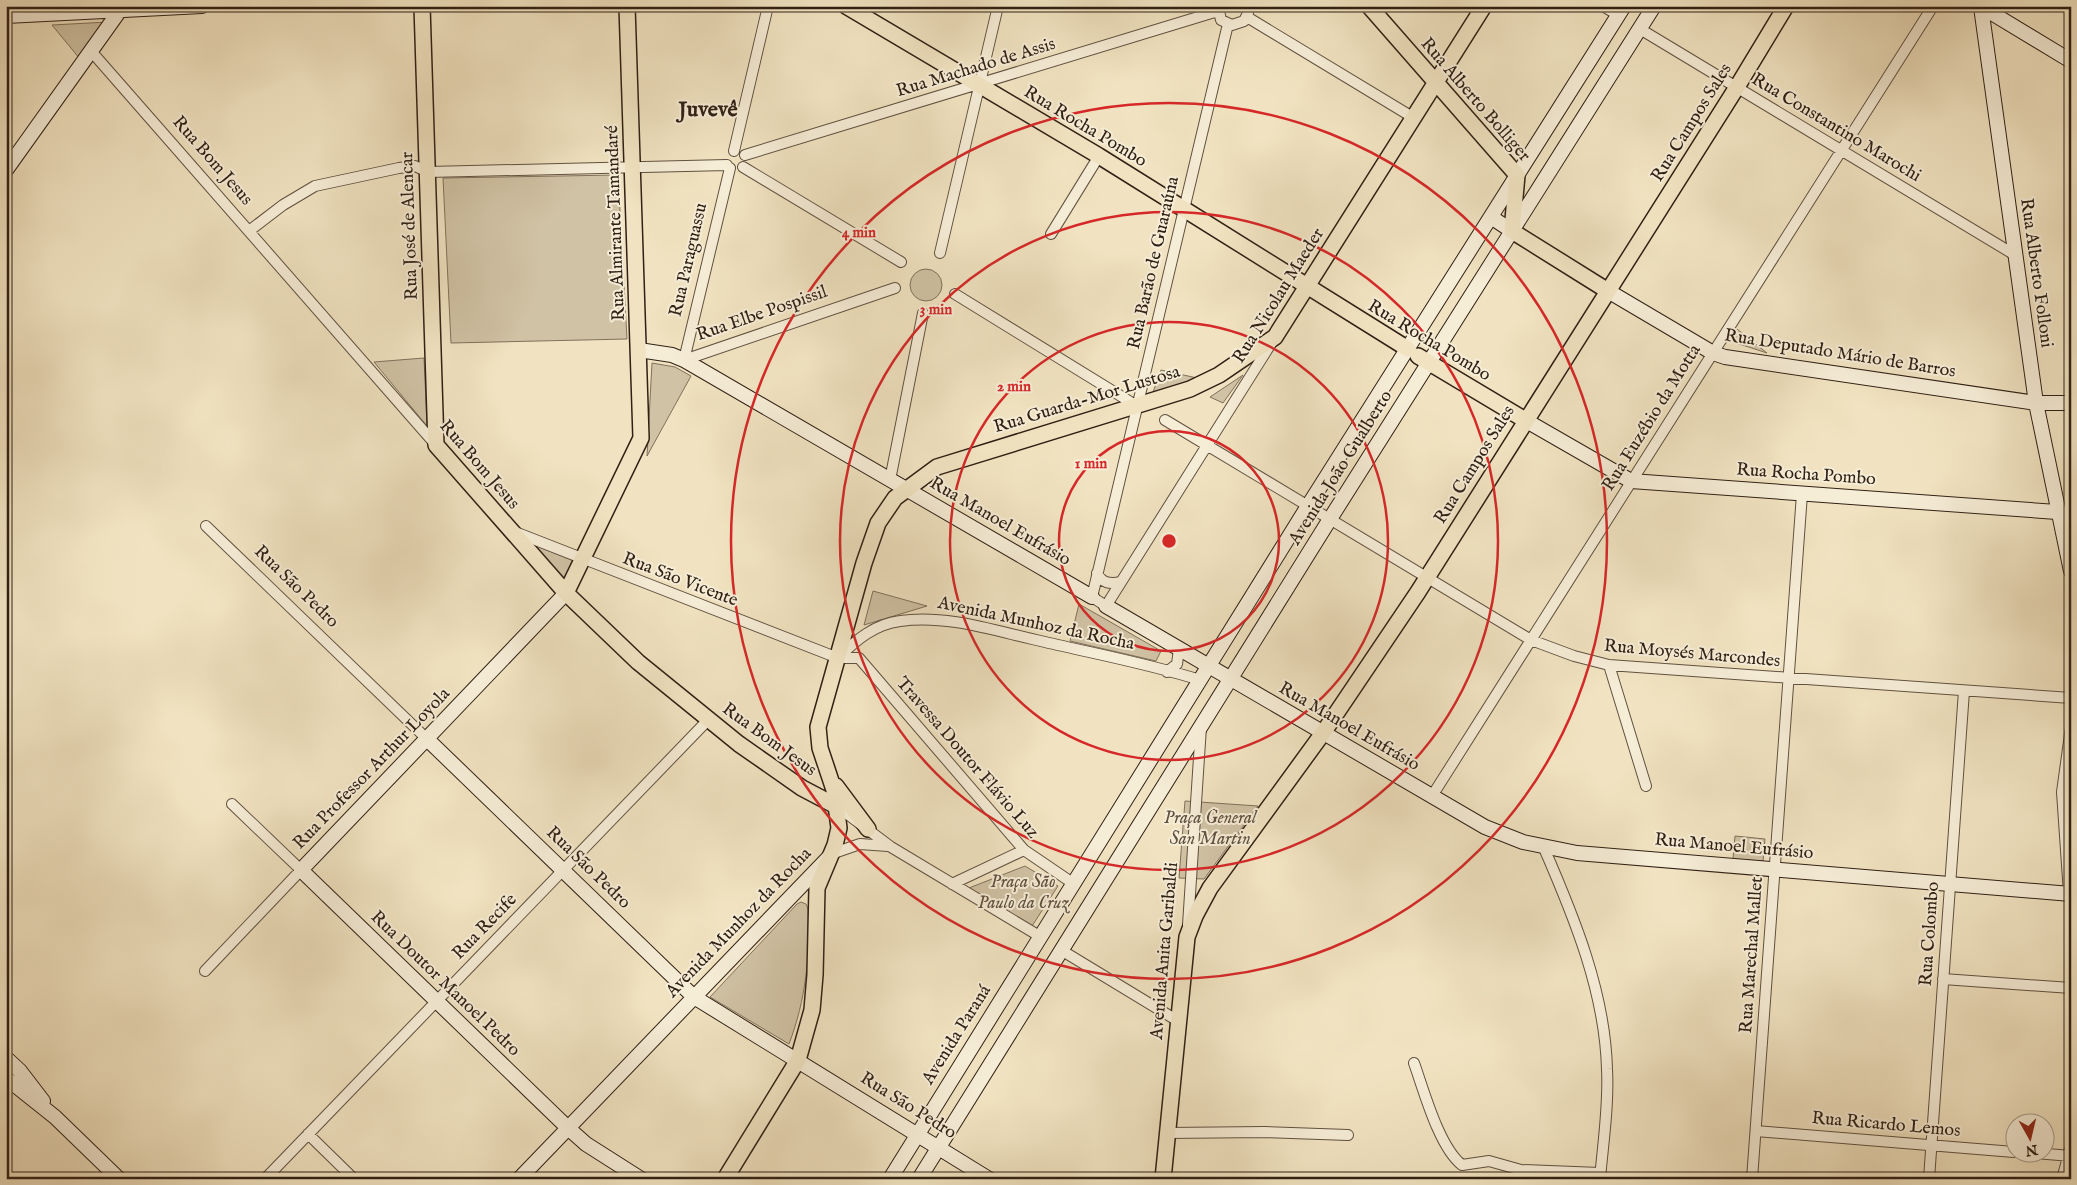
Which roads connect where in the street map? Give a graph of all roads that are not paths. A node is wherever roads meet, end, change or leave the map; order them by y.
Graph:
1 (202, 6) edge
2 (422, 6) edge
3 (627, 6) edge
4 (768, 6) edge
5 (846, 6) edge
6 (998, 6) edge
7 (1369, 6) edge
8 (1484, 6) edge
9 (1603, 6) edge
10 (1654, 6) edge
11 (1786, 6) edge
12 (1933, 6) edge
13 (1981, 7) edge
14 (121, 8) edge
15 (150, 8) edge
16 (1218, 9) edge
17 (1621, 11) edge
18 (1247, 12) edge
19 (6, 16) edge
20 (1228, 24) junction
21 (1640, 29) junction
22 (91, 51) junction
23 (2071, 61) edge
24 (1435, 82) junction
25 (978, 84) junction
26 (1737, 87) junction
27 (1414, 118) junction
28 (1841, 150) junction
29 (734, 151) junction
30 (744, 155) junction
31 (1099, 156) junction
32 (728, 166) junction
33 (633, 167) junction
34 (743, 167) junction
35 (6, 170) edge
36 (428, 172) junction
37 (1518, 175) junction
38 (1184, 210) junction
39 (1491, 217) junction
40 (249, 231) junction
41 (1512, 231) junction
42 (1051, 234) dead end
43 (940, 253) dead end
44 (2015, 255) junction
45 (901, 262) dead end
46 (895, 288) dead end
47 (1306, 288) junction
48 (1608, 291) junction
49 (955, 294) dead end
50 (924, 313) dead end
51 (1275, 337) junction
52 (639, 350) junction
53 (1713, 353) junction
54 (1418, 356) junction
55 (684, 360) junction
56 (2071, 403) edge
57 (2036, 404) junction
58 (1137, 406) junction
59 (1165, 420) dead end
60 (1525, 420) junction
61 (436, 445) junction
62 (1207, 445) junction
63 (890, 480) junction
64 (1631, 481) junction
65 (905, 489) junction
66 (1802, 494) junction
67 (1308, 506) junction
68 (2057, 512) junction
69 (1330, 519) junction
70 (206, 526) dead end
71 (511, 530) junction
72 (583, 559) junction
73 (2071, 571) edge
74 (1098, 573) junction
75 (1427, 577) junction
76 (1121, 582) junction
77 (566, 593) junction
78 (1092, 597) junction
79 (1106, 606) junction
80 (1531, 640) junction
81 (1179, 649) junction
82 (838, 658) junction
83 (1609, 665) junction
84 (1209, 666) junction
85 (1167, 672) junction
86 (1789, 678) junction
87 (1231, 679) junction
88 (1200, 680) junction
89 (1964, 691) junction
90 (2071, 698) edge
91 (708, 720) junction
92 (1202, 726) junction
93 (2071, 727) edge
94 (1323, 733) junction
95 (427, 739) junction
96 (830, 776) junction
97 (1646, 786) dead end
98 (1432, 796) junction
99 (232, 804) dead end
100 (838, 807) junction
101 (868, 830) junction
102 (891, 847) junction
103 (1544, 848) junction
104 (1024, 850) junction
105 (831, 854) junction
106 (1775, 869) junction
107 (301, 870) junction
108 (563, 870) junction
109 (952, 884) junction
110 (1074, 884) junction
111 (1950, 884) junction
112 (2070, 894) edge
113 (1041, 937) junction
114 (1187, 938) junction
115 (1061, 950) junction
116 (205, 971) dead end
117 (1943, 979) junction
118 (2071, 988) edge
119 (694, 997) junction
120 (436, 1002) junction
121 (1178, 1021) junction
122 (6, 1058) edge
123 (798, 1060) junction
124 (1414, 1062) dead end
125 (6, 1078) edge
126 (612, 1082) junction
127 (55, 1117) junction
128 (568, 1128) junction
129 (1756, 1131) junction
130 (1167, 1133) junction
131 (308, 1134) junction
132 (918, 1135) junction
133 (1348, 1135) dead end
134 (586, 1144) junction
135 (1931, 1145) junction
136 (938, 1148) junction
137 (2004, 1151) edge
138 (2054, 1153) edge
139 (2070, 1153) edge
140 (1600, 1176) edge
141 (119, 1179) edge
142 (265, 1179) edge
143 (354, 1179) edge
144 (519, 1179) edge
145 (641, 1179) edge
146 (725, 1179) edge
147 (890, 1179) edge
148 (919, 1179) edge
149 (989, 1179) edge
150 (1163, 1179) edge
151 (1752, 1179) edge
152 (1929, 1179) edge
153 (2062, 1179) edge

1 - 15 street
2 - 36 main road, Rua José de Alencar
3 - 33 main road, Rua Almirante Tamandaré
4 - 29 street
5 - 25 main road, Rua Rocha Pombo
6 - 25 street
7 - 24 main road, Rua Alberto Bolliger
8 - 24 main road, Rua Nicolau Maeder
9 - 17 street
10 - 21 street, Avenida João Gualberto
11 - 26 main road, Rua Campos Sales
12 - 28 street, Rua Euzébio da Motta
13 - 23 street
13 - 44 street, Rua Alberto Folloni
14 - 15 street
14 - 19 street
14 - 22 street
16 - 20 street
16 - 25 street, Rua Machado de Assis
17 - 37 street, Avenida João Gualberto
18 - 20 street
18 - 27 street
20 - 38 street, Rua Barão de Guaraúna
21 - 26 street, Rua Constantino Marochi
21 - 41 street, Avenida João Gualberto
22 - 35 street
22 - 40 street, Rua Bom Jesus
24 - 27 main road, Rua Nicolau Maeder
24 - 37 main road, Rua Alberto Bolliger
25 - 30 street, Rua Machado de Assis
25 - 31 main road, Rua Rocha Pombo
25 - 43 street
26 - 28 street, Rua Constantino Marochi
26 - 48 main road, Rua Campos Sales
27 - 47 main road, Rua Nicolau Maeder
28 - 44 street, Rua Constantino Marochi
28 - 53 street, Rua Euzébio da Motta
29 - 30 street
29 - 32 street
30 - 34 street
31 - 38 main road, Rua Rocha Pombo
31 - 42 street
32 - 33 street
32 - 34 street
32 - 55 street, Rua Paraguassu
33 - 36 street
33 - 52 main road, Rua Almirante Tamandaré
34 - 45 street
36 - 40 street
36 - 61 main road, Rua José de Alencar
37 - 39 street, Avenida João Gualberto
37 - 41 main road, Rua Alberto Bolliger
38 - 47 main road, Rua Rocha Pombo
38 - 58 street, Rua Barão de Guaraúna
39 - 41 street, Rua Deputado Mário de Barros
39 - 54 street, Avenida João Gualberto
40 - 61 street, Rua Bom Jesus
41 - 48 main road, Rua Deputado Mário de Barros
41 - 54 street, Avenida João Gualberto
44 - 57 street, Rua Alberto Folloni
46 - 55 street, Rua Elbe Pospissil
47 - 51 main road, Rua Nicolau Maeder
47 - 54 main road, Rua Rocha Pombo
48 - 53 street, Rua Deputado Mário de Barros
48 - 60 main road, Rua Campos Sales
49 - 58 street
50 - 63 street
51 - 58 main road, Rua Guarda-Mor Lustosa
51 - 62 street, Rua Nicolau Maeder
52 - 55 street, Rua Elbe Pospissil
52 - 72 main road, Rua Almirante Tamandaré
53 - 57 street, Rua Deputado Mário de Barros
53 - 64 street, Rua Euzébio da Motta
54 - 60 main road, Rua Rocha Pombo
54 - 67 street, Avenida João Gualberto
54 - 69 street, Avenida João Gualberto
55 - 63 street, Rua Manoel Eufrásio
56 - 57 street, Rua Deputado Mário de Barros
57 - 68 street, Rua Alberto Folloni
58 - 65 main road, Rua Guarda-Mor Lustosa
58 - 74 street, Rua Barão de Guaraúna
59 - 62 street, Rua Moysés Marcondes
60 - 64 street, Rua Rocha Pombo
60 - 75 main road, Rua Campos Sales
61 - 71 main road, Rua Bom Jesus
62 - 67 street, Rua Moysés Marcondes
62 - 76 street, Rua Nicolau Maeder
63 - 65 street, Rua Manoel Eufrásio
64 - 66 street, Rua Rocha Pombo
64 - 80 street, Rua Euzébio da Motta
65 - 78 street, Rua Manoel Eufrásio
65 - 82 main road, Rua Guarda-Mor Lustosa
66 - 68 street, Rua Rocha Pombo
66 - 86 street, Rua Marechal Mallet
67 - 69 street, Rua Moysés Marcondes
67 - 84 street, Avenida João Gualberto
68 - 73 street, Rua Alberto Folloni
69 - 75 street, Rua Moysés Marcondes
69 - 87 street, Avenida João Gualberto
70 - 95 street, Rua São Pedro
71 - 72 street, Rua São Vicente
71 - 77 main road, Rua Bom Jesus
72 - 77 main road
72 - 82 street, Rua São Vicente
74 - 76 street
74 - 78 street, Rua Barão de Guaraúna
75 - 80 street, Rua Moysés Marcondes
75 - 94 main road, Rua Campos Sales
76 - 79 street, Rua Nicolau Maeder
77 - 91 main road, Rua Bom Jesus
77 - 95 street, Rua Professor Arthur Loyola
78 - 79 street, Rua Manoel Eufrásio
79 - 81 street, Rua Manoel Eufrásio
80 - 83 street, Rua Moysés Marcondes
80 - 98 street, Rua Euzébio da Motta
81 - 84 street, Rua Manoel Eufrásio
81 - 85 street
82 - 85 street, Avenida Munhoz da Rocha
82 - 96 main road, Avenida Munhoz da Rocha
82 - 104 street, Travessa Doutor Flávio Luz
83 - 86 street, Rua Moysés Marcondes
83 - 97 street
84 - 87 street, Rua Manoel Eufrásio
84 - 88 street, Avenida João Gualberto
85 - 88 street, Avenida Munhoz da Rocha
86 - 89 street, Rua Moysés Marcondes
86 - 106 street, Rua Marechal Mallet
87 - 92 street, Avenida João Gualberto
87 - 94 street, Rua Manoel Eufrásio
88 - 110 street, Avenida João Gualberto
89 - 90 street, Rua Moysés Marcondes
89 - 111 street, Rua Colombo
91 - 100 main road, Rua Bom Jesus
91 - 108 street, Rua Recife
92 - 114 street, Avenida Anita Garibaldi
92 - 115 street, Avenida João Gualberto
93 - 112 street
94 - 98 street, Rua Manoel Eufrásio
94 - 114 main road, Rua Campos Sales
95 - 107 street, Rua Professor Arthur Loyola
95 - 108 street, Rua São Pedro
96 - 100 main road, Avenida Munhoz da Rocha
96 - 101 main road
98 - 103 street, Rua Manoel Eufrásio
99 - 107 street, Rua Doutor Manoel Pedro
100 - 101 street, Rua Bom Jesus
100 - 105 main road, Avenida Munhoz da Rocha
101 - 102 street, Rua Bom Jesus
102 - 105 street, Rua Bom Jesus
102 - 109 street, Rua Bom Jesus
103 - 106 street, Rua Manoel Eufrásio
103 - 140 street
104 - 109 street
104 - 110 street, Travessa Doutor Flávio Luz
105 - 119 street, Avenida Munhoz da Rocha
105 - 123 main road
106 - 111 street, Rua Manoel Eufrásio
106 - 129 street, Rua Marechal Mallet
107 - 116 street, Rua Professor Arthur Loyola
107 - 120 street, Rua Doutor Manoel Pedro
108 - 119 street, Rua São Pedro
108 - 120 street, Rua Recife
109 - 113 street, Rua Bom Jesus
110 - 113 street, Avenida João Gualberto
111 - 112 street, Rua Manoel Eufrásio
111 - 117 street, Rua Colombo
113 - 132 street, Avenida Paraná
114 - 121 main road, Avenida Anita Garibaldi
115 - 121 street
115 - 136 street
117 - 118 street
117 - 135 street, Rua Colombo
119 - 123 street, Rua São Pedro
119 - 126 street, Avenida Munhoz da Rocha
120 - 128 street, Rua Doutor Manoel Pedro
120 - 131 street, Rua Recife
121 - 130 main road, Avenida Anita Garibaldi
122 - 127 street
123 - 132 street, Rua São Pedro
123 - 146 main road
124 - 140 street
125 - 127 street
126 - 128 street, Avenida Munhoz da Rocha
126 - 134 street
127 - 141 street
128 - 134 street, Rua Doutor Manoel Pedro
128 - 144 street, Avenida Munhoz da Rocha
129 - 135 street, Rua Ricardo Lemos
129 - 151 street, Rua Marechal Mallet
130 - 133 street
130 - 150 main road, Avenida Anita Garibaldi
131 - 142 street, Rua Recife
131 - 143 street
132 - 136 street, Rua São Pedro
132 - 147 street, Avenida Paraná
134 - 145 street, Rua Doutor Manoel Pedro
135 - 137 street, Rua Ricardo Lemos
135 - 152 street, Rua Colombo
136 - 148 street
136 - 149 street, Rua São Pedro
138 - 139 street
139 - 153 street

